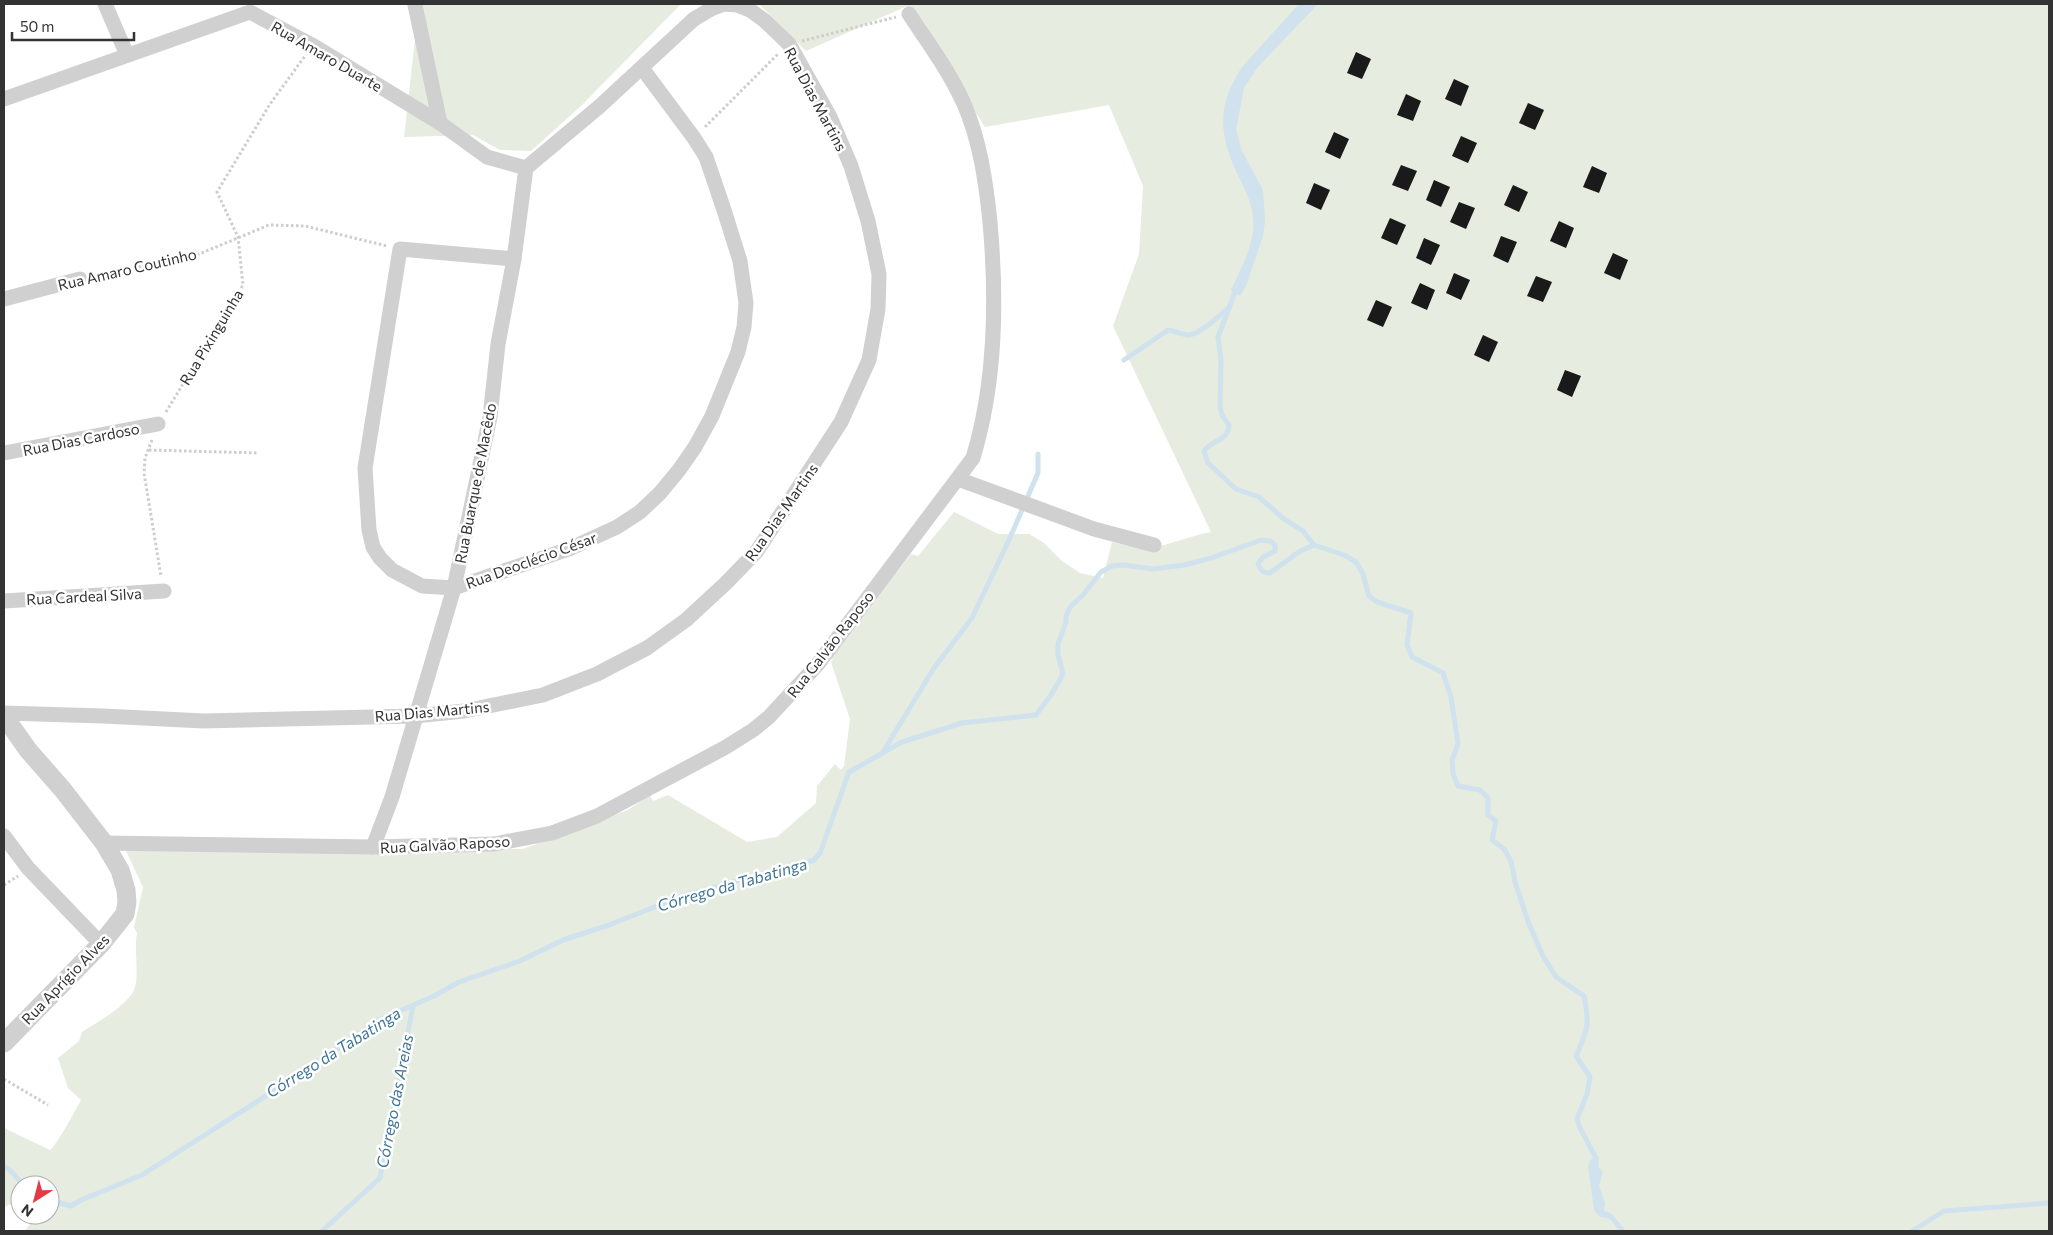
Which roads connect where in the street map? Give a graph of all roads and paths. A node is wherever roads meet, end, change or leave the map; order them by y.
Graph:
1 (105, 4) edge
2 (415, 5) dead end
3 (247, 8) edge
4 (908, 14) joint
5 (789, 44) junction
6 (312, 45) junction
7 (127, 54) junction
8 (642, 68) junction
9 (4, 99) edge
10 (440, 123) junction
11 (694, 138) junction
12 (526, 168) junction
13 (238, 237) junction
14 (400, 249) junction
15 (514, 258) junction
16 (80, 279) joint
17 (4, 299) edge
18 (158, 424) junction
19 (149, 450) junction
20 (4, 453) edge
21 (259, 453) dead end
22 (958, 479) junction
23 (1154, 544) dead end
24 (454, 588) junction
25 (164, 592) joint
26 (4, 601) edge
27 (4, 715) edge
28 (415, 716) junction
29 (4, 836) edge
30 (104, 843) junction
31 (373, 847) junction
32 (101, 944) junction
33 (4, 1043) edge
34 (4, 1079) edge
35 (48, 1105) dead end

1 - 7 street
2 - 10 street
3 - 6 street, Rua Amaro Duarte
3 - 7 street, Rua Amaro Duarte
4 - 5 path
4 - 22 street, Rua Galvão Raposo
5 - 8 street, Rua Dias Martins
5 - 11 path
5 - 28 street, Rua Dias Martins
6 - 10 street, Rua Amaro Duarte
6 - 13 path, Rua Pixinguinha
7 - 9 street, Rua Amaro Duarte
8 - 11 street, Rua Deoclécio César
8 - 12 street, Rua Dias Martins
10 - 12 street, Rua Amaro Duarte
11 - 24 street, Rua Deoclécio César
12 - 15 street, Rua Buarque de Macêdo
13 - 14 path, Rua Amaro Coutinho
13 - 16 path, Rua Amaro Coutinho
13 - 18 path, Rua Pixinguinha
14 - 15 street
14 - 24 street
15 - 24 street, Rua Buarque de Macêdo
16 - 17 street, Rua Amaro Coutinho
18 - 19 path, Rua Pixinguinha
18 - 20 street, Rua Dias Cardoso
19 - 21 path, Rua Dias Cardoso
19 - 25 path, Rua Pixinguinha
22 - 23 street
22 - 31 street, Rua Galvão Raposo
24 - 28 street, Rua Buarque de Macêdo
25 - 26 street, Rua Cardeal Silva
27 - 28 street, Rua Dias Martins
27 - 30 street
28 - 31 street, Rua Buarque de Macêdo
29 - 32 street
30 - 31 street, Rua Galvão Raposo
30 - 32 street, Rua Aprígio Alves
32 - 33 street, Rua Aprígio Alves
34 - 35 path

